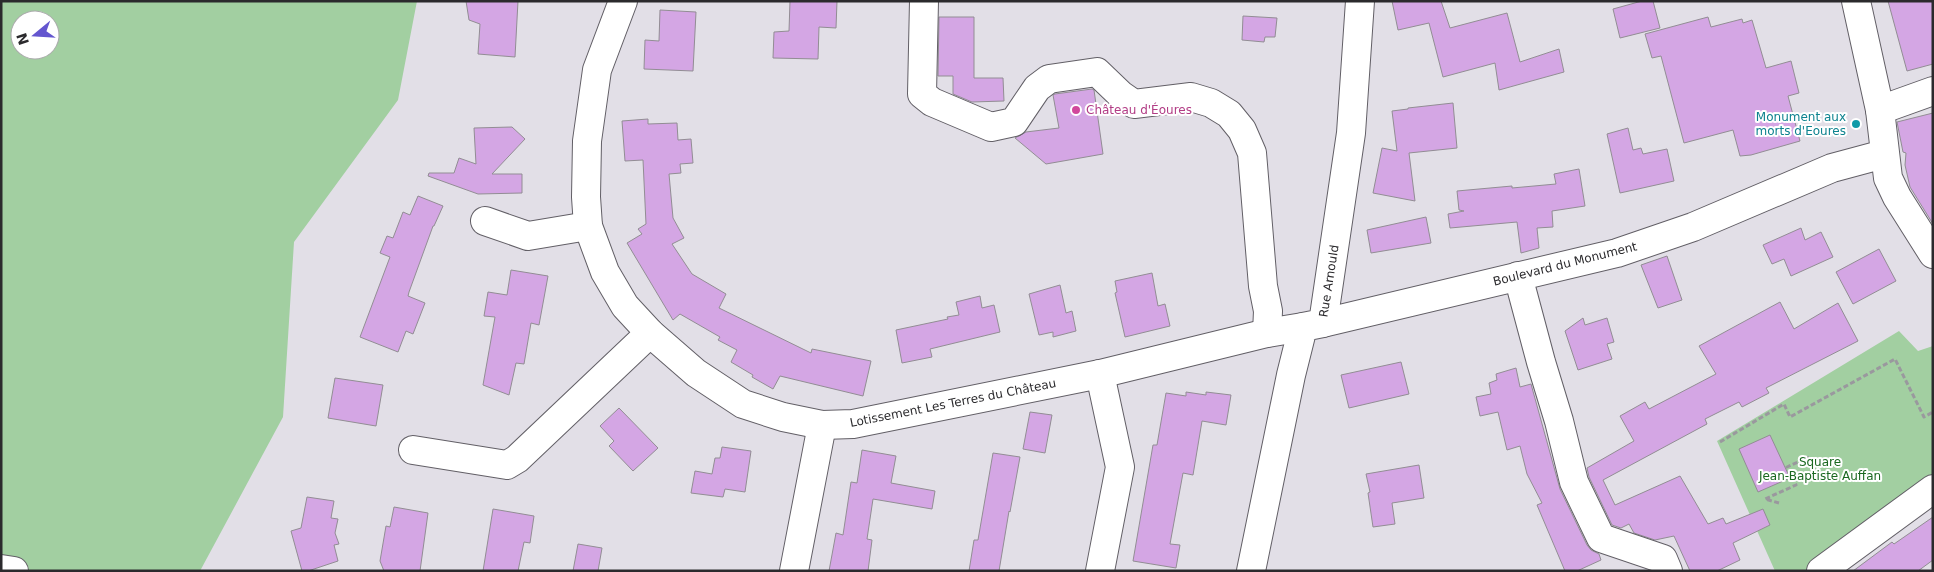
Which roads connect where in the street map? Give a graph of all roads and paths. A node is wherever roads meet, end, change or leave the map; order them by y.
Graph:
1 (623, 1) edge
2 (924, 1) edge
3 (1360, 1) edge
4 (1856, 1) edge
5 (1933, 91) edge
6 (1880, 110) junction
7 (1884, 154) junction
8 (485, 221) dead end
9 (588, 226) junction
10 (1929, 249) edge
11 (1518, 276) junction
12 (1313, 325) junction
13 (650, 333) junction
14 (1267, 333) junction
15 (1100, 374) junction
16 (1933, 412) edge
17 (822, 424) junction
18 (1720, 442) dead end
19 (413, 450) dead end
20 (1809, 457) dead end
21 (1933, 489) edge
22 (1779, 503) dead end
23 (1, 569) edge
24 (14, 571) edge
25 (794, 571) edge
26 (1100, 571) edge
27 (1251, 571) edge
28 (1668, 571) edge
29 (1821, 571) edge

1 - 9 street, Lotissement Les Terres du Château
2 - 14 street
3 - 12 street, Rue Arnould
4 - 6 street
5 - 6 street
6 - 7 street
7 - 10 street
7 - 11 street, Boulevard du Monument
8 - 9 street
9 - 13 street, Lotissement Les Terres du Château
11 - 12 street, Boulevard du Monument
11 - 28 street
12 - 14 street, Lotissement Les Terres du Château
12 - 27 street, Rue Arnould
13 - 17 street, Lotissement Les Terres du Château
13 - 19 street
14 - 15 street, Lotissement Les Terres du Château
15 - 17 street, Lotissement Les Terres du Château
15 - 26 street
16 - 18 path
17 - 25 street
20 - 22 path
21 - 29 street
23 - 24 street

